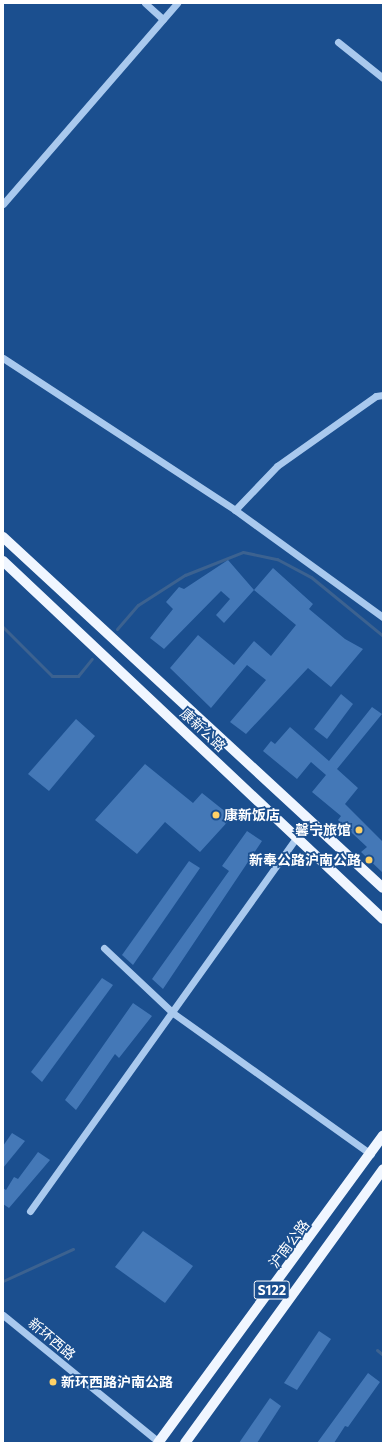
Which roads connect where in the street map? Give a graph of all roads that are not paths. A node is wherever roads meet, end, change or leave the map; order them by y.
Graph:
1 (145, 3) edge
2 (177, 3) edge
3 (163, 19) junction
4 (338, 42) dead end
5 (383, 78) edge
6 (3, 204) edge
7 (3, 358) edge
8 (383, 395) edge
9 (235, 510) junction
10 (3, 537) edge
11 (3, 562) edge
12 (383, 617) edge
13 (297, 838) junction
14 (383, 888) edge
15 (383, 919) edge
16 (104, 948) dead end
17 (174, 1013) junction
18 (383, 1136) edge
19 (371, 1154) junction
20 (383, 1169) edge
21 (30, 1211) dead end
22 (3, 1315) edge
23 (159, 1443) edge
24 (185, 1443) edge

1 - 3 street
2 - 3 street
3 - 6 street
4 - 5 street
7 - 9 street
8 - 9 street
9 - 12 street
10 - 14 main road, 康新公路
11 - 13 main road, 康新公路
13 - 15 main road, 康新公路
13 - 17 street
16 - 17 street
17 - 19 street
17 - 21 street
18 - 19 main road, 沪南公路 / S122
19 - 23 main road, 沪南公路 / S122
20 - 24 main road, S122
22 - 23 street, 新环西路

